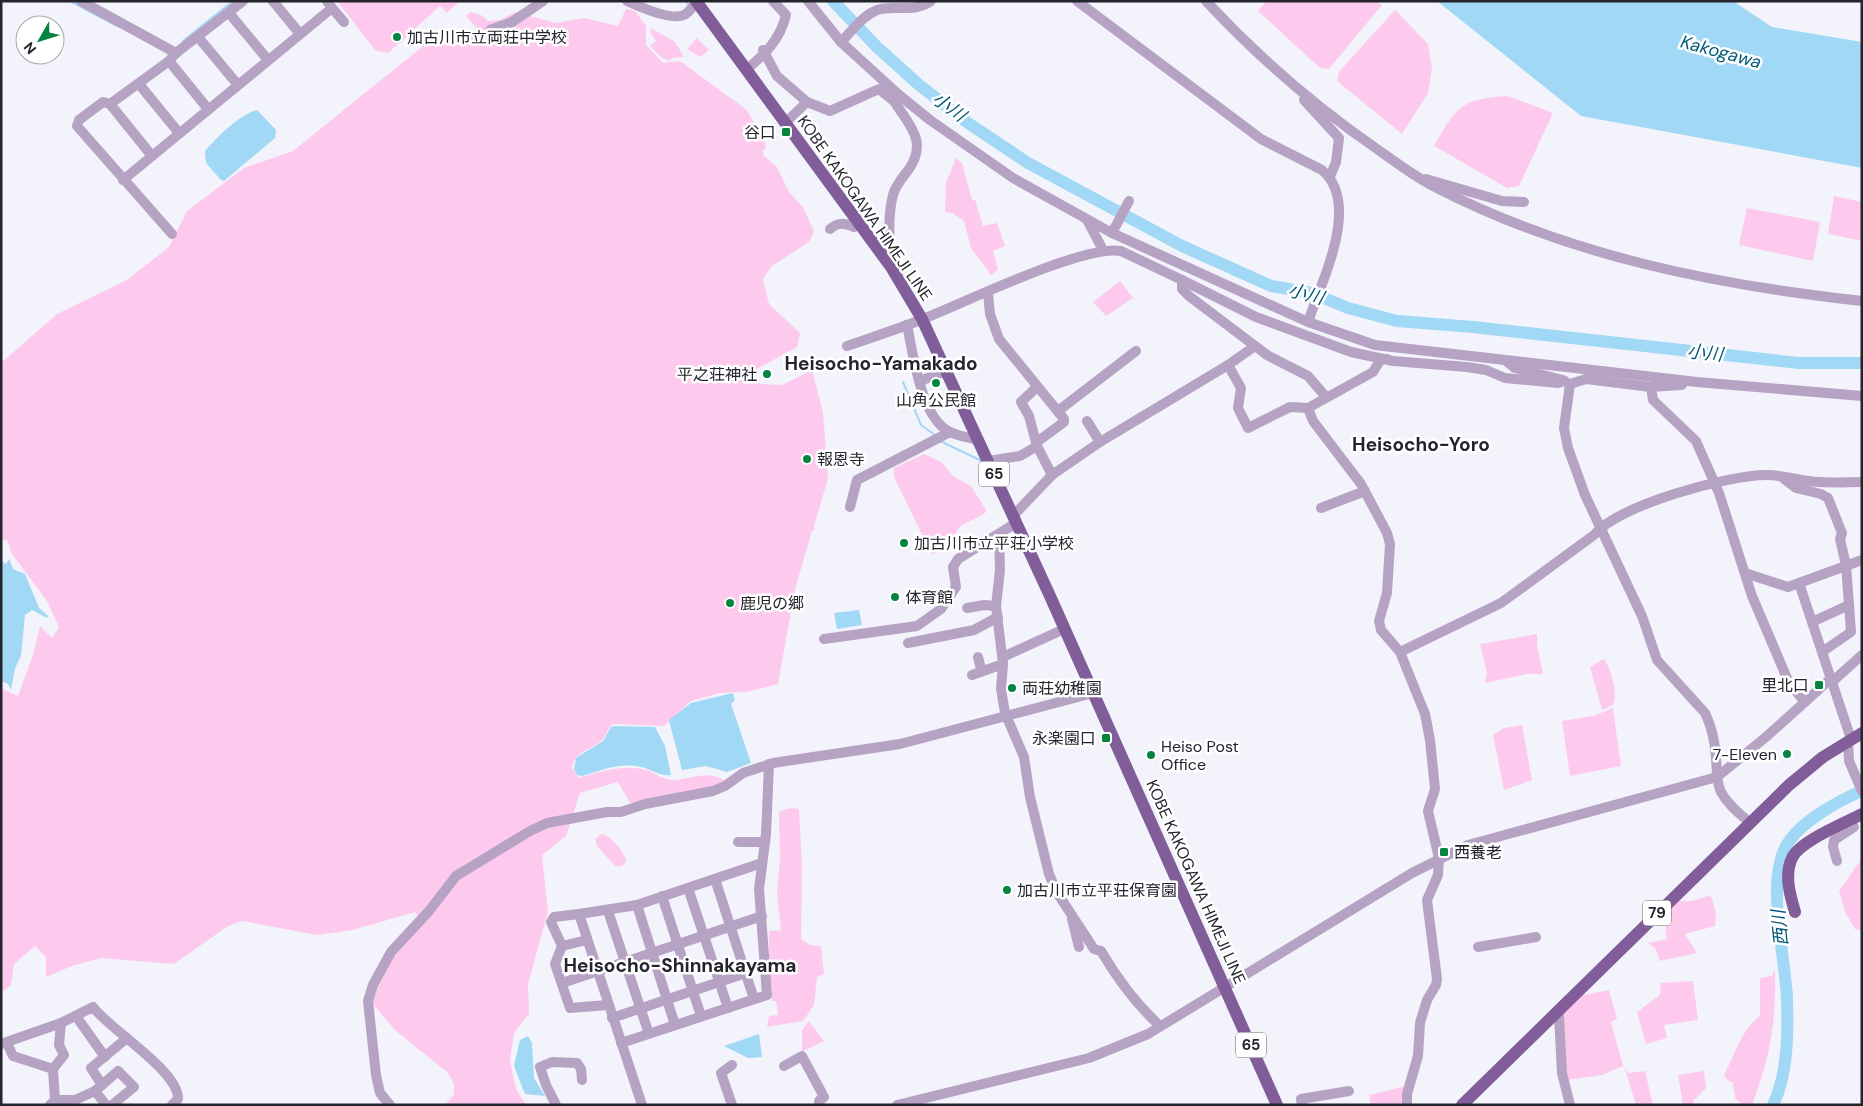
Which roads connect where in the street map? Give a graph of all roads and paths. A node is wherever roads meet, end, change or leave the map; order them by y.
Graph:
1 (81, 1) edge
2 (243, 1) edge
3 (273, 1) edge
4 (542, 1) edge
5 (627, 1) edge
6 (773, 1) edge
7 (808, 1) edge
8 (930, 1) edge
9 (1077, 1) edge
10 (1206, 1) edge
11 (697, 2) edge
12 (329, 4) edge
13 (229, 13) junction
14 (344, 22) dead end
15 (490, 30) dead end
16 (300, 34) junction
17 (198, 36) junction
18 (841, 42) junction
19 (176, 52) junction
20 (764, 52) junction
21 (268, 60) junction
22 (169, 62) junction
23 (746, 70) junction
24 (139, 84) junction
25 (238, 85) junction
26 (1301, 92) junction
27 (897, 98) junction
28 (806, 102) junction
29 (110, 104) junction
30 (208, 109) junction
31 (785, 123) junction
32 (179, 133) junction
33 (152, 156) junction
34 (1330, 178) junction
35 (1423, 178) junction
36 (124, 180) junction
37 (1129, 201) dead end
38 (1524, 202) dead end
39 (1087, 219) junction
40 (859, 223) junction
41 (830, 229) dead end
42 (1112, 233) junction
43 (172, 234) dead end
44 (1103, 250) junction
45 (891, 267) junction
46 (1182, 280) junction
47 (988, 293) junction
48 (1862, 301) edge
49 (922, 319) junction
50 (1308, 322) junction
51 (907, 324) junction
52 (847, 346) dead end
53 (1255, 346) junction
54 (1136, 351) dead end
55 (1429, 351) junction
56 (1381, 359) junction
57 (1504, 359) junction
58 (1228, 365) junction
59 (948, 370) junction
60 (920, 381) junction
61 (1697, 382) junction
62 (1568, 383) junction
63 (1037, 387) junction
64 (1651, 387) junction
65 (1862, 396) edge
66 (1326, 397) junction
67 (1308, 408) junction
68 (1058, 411) junction
69 (1086, 421) dead end
70 (943, 437) junction
71 (978, 440) junction
72 (1100, 442) junction
73 (1037, 444) junction
74 (988, 461) junction
75 (1052, 475) junction
76 (1780, 477) junction
77 (1862, 482) edge
78 (1715, 483) junction
79 (1365, 491) junction
80 (850, 507) dead end
81 (1321, 508) dead end
82 (1015, 520) junction
83 (1599, 528) junction
84 (999, 536) junction
85 (1862, 560) edge
86 (1846, 565) junction
87 (1745, 574) junction
88 (1799, 583) junction
89 (1849, 605) junction
90 (996, 606) junction
91 (967, 608) dead end
92 (998, 617) junction
93 (1862, 618) edge
94 (1850, 620) junction
95 (1812, 622) junction
96 (1064, 629) junction
97 (824, 639) dead end
98 (908, 643) dead end
99 (1400, 652) junction
100 (1822, 652) junction
101 (1862, 655) edge
102 (978, 657) dead end
103 (1003, 661) junction
104 (983, 670) junction
105 (972, 675) dead end
106 (1833, 681) junction
107 (1093, 693) junction
108 (1805, 702) junction
109 (1008, 716) junction
110 (1854, 738) edge
111 (769, 764) junction
112 (1717, 777) junction
113 (1860, 788) edge
114 (1856, 820) edge
115 (1750, 823) junction
116 (1860, 836) dead end
117 (738, 842) dead end
118 (765, 842) junction
119 (1439, 858) junction
120 (1837, 861) dead end
121 (762, 863) junction
122 (715, 879) junction
123 (688, 888) junction
124 (662, 896) junction
125 (636, 905) junction
126 (608, 911) junction
127 (1795, 912) dead end
128 (579, 914) junction
129 (762, 916) junction
130 (1073, 916) junction
131 (730, 927) junction
132 (704, 936) junction
133 (1536, 937) dead end
134 (587, 940) junction
135 (677, 944) junction
136 (562, 946) junction
137 (1079, 947) dead end
138 (1478, 947) dead end
139 (651, 952) junction
140 (625, 961) junction
141 (597, 971) junction
142 (746, 973) junction
143 (719, 982) junction
144 (562, 983) junction
145 (1224, 986) junction
146 (693, 991) junction
147 (666, 999) junction
148 (754, 1000) junction
149 (608, 1005) junction
150 (640, 1008) junction
151 (728, 1008) junction
152 (1556, 1012) junction
153 (76, 1016) junction
154 (702, 1016) junction
155 (612, 1018) junction
156 (61, 1023) junction
157 (675, 1025) junction
158 (1160, 1026) junction
159 (649, 1034) junction
160 (127, 1038) junction
161 (4, 1043) edge
162 (621, 1043) junction
163 (105, 1057) junction
164 (732, 1065) dead end
165 (784, 1066) dead end
166 (53, 1069) junction
167 (582, 1080) dead end
168 (98, 1088) junction
169 (1349, 1091) dead end
170 (1332, 1094) junction
171 (53, 1102) edge
172 (106, 1105) edge
173 (112, 1105) edge
174 (172, 1105) edge
175 (390, 1105) edge
176 (556, 1105) edge
177 (642, 1105) edge
178 (732, 1105) edge
179 (819, 1105) edge
180 (897, 1105) edge
181 (1277, 1105) edge
182 (1302, 1105) edge
183 (1334, 1105) edge
184 (1406, 1105) edge
185 (1462, 1105) edge
186 (1570, 1105) edge

1 - 19 street
2 - 13 street
3 - 16 street
4 - 15 street
5 - 11 street
6 - 20 street
7 - 18 street
8 - 18 street
9 - 34 street
10 - 26 street
11 - 23 main road, KOBE KAKOGAWA HIMEJI LINE / 65
12 - 14 street
12 - 16 street
13 - 17 street
13 - 21 street
16 - 21 street
17 - 19 street
17 - 25 street
18 - 27 street
19 - 22 street
20 - 23 street
20 - 28 street
21 - 25 street
22 - 24 street
22 - 30 street
23 - 31 main road, KOBE KAKOGAWA HIMEJI LINE / 65
24 - 29 street
24 - 32 street
25 - 30 street
26 - 34 street
26 - 35 street
27 - 28 street
27 - 39 street
27 - 45 street
28 - 31 street
29 - 33 street
29 - 36 street
30 - 32 street
31 - 40 main road, KOBE KAKOGAWA HIMEJI LINE / 65
32 - 33 street
33 - 36 street
34 - 50 street
35 - 38 street
35 - 48 street
36 - 43 street
37 - 42 street
39 - 42 street
39 - 44 street
40 - 41 street
40 - 45 main road, KOBE KAKOGAWA HIMEJI LINE / 65
42 - 50 street
44 - 46 street
44 - 47 street
45 - 49 main road, KOBE KAKOGAWA HIMEJI LINE / 65
46 - 53 street
46 - 56 street
47 - 49 street
47 - 63 street
49 - 51 street
49 - 59 main road, KOBE KAKOGAWA HIMEJI LINE / 65
50 - 55 street
51 - 52 street
51 - 60 street
53 - 58 street
53 - 66 street
54 - 68 street
55 - 56 street
55 - 57 street
56 - 62 street
56 - 66 street
57 - 61 street
57 - 62 street
58 - 67 street
58 - 72 street
59 - 60 street
59 - 71 main road, KOBE KAKOGAWA HIMEJI LINE / 65
60 - 70 street
61 - 64 street
61 - 65 street
62 - 64 street
62 - 83 street
63 - 68 street
63 - 73 street
64 - 78 street
66 - 67 street
67 - 79 street
68 - 73 street
69 - 72 street
70 - 71 street
70 - 80 street
71 - 74 main road, KOBE KAKOGAWA HIMEJI LINE / 65
72 - 75 street
73 - 74 street
73 - 75 street
74 - 82 main road, KOBE KAKOGAWA HIMEJI LINE / 65
75 - 82 street
76 - 77 street
76 - 78 street
76 - 86 street
78 - 83 street
78 - 87 street
79 - 81 street
79 - 99 street
82 - 84 street
82 - 96 main road, KOBE KAKOGAWA HIMEJI LINE / 65
83 - 99 street
83 - 112 street
84 - 90 street
84 - 97 street
85 - 86 street
86 - 88 street
86 - 89 street
87 - 88 street
87 - 108 street
88 - 95 street
89 - 94 street
89 - 95 street
90 - 91 street
90 - 92 street
92 - 98 street
92 - 103 street
93 - 94 street
94 - 100 street
95 - 100 street
96 - 103 street
96 - 107 main road, KOBE KAKOGAWA HIMEJI LINE / 65
99 - 119 street
100 - 106 street
101 - 106 street
102 - 104 street
103 - 104 street
103 - 109 street
104 - 105 street
106 - 108 street
106 - 110 street
107 - 109 street
107 - 145 main road, KOBE KAKOGAWA HIMEJI LINE / 65
108 - 112 street
109 - 111 street
109 - 130 street
110 - 113 street
110 - 115 main road, 79
111 - 118 street
111 - 175 street
112 - 115 street
112 - 119 street
114 - 116 street
114 - 120 street
114 - 127 main road
115 - 152 main road, 79
117 - 118 street
118 - 121 street
119 - 145 street
119 - 184 street
121 - 122 street
121 - 129 street
122 - 123 street
122 - 131 street
123 - 124 street
123 - 132 street
124 - 125 street
124 - 135 street
125 - 126 street
125 - 139 street
126 - 128 street
126 - 140 street
128 - 134 street
128 - 136 street
129 - 131 street
129 - 148 street
130 - 137 street
130 - 158 street
131 - 132 street
131 - 142 street
132 - 135 street
132 - 143 street
133 - 138 street
134 - 136 street
134 - 141 street
135 - 139 street
135 - 146 street
136 - 144 street
139 - 140 street
139 - 147 street
140 - 141 street
140 - 150 street
141 - 144 street
141 - 149 street
142 - 143 street
142 - 148 street
143 - 146 street
143 - 151 street
144 - 149 street
145 - 158 street
145 - 181 main road, KOBE KAKOGAWA HIMEJI LINE / 65
146 - 147 street
146 - 154 street
147 - 150 street
147 - 157 street
148 - 151 street
149 - 155 street
150 - 155 street
150 - 159 street
151 - 154 street
152 - 185 main road, 79
152 - 186 street
153 - 156 street
153 - 160 street
153 - 163 street
154 - 157 street
155 - 162 street
156 - 161 street
156 - 166 street
157 - 159 street
158 - 180 street
159 - 162 street
160 - 163 street
160 - 174 street
161 - 166 street
162 - 177 street
163 - 168 street
164 - 178 street
165 - 179 street
166 - 171 street
167 - 176 street
168 - 171 street
168 - 172 street
168 - 173 street
169 - 170 street
170 - 182 street
170 - 183 street

